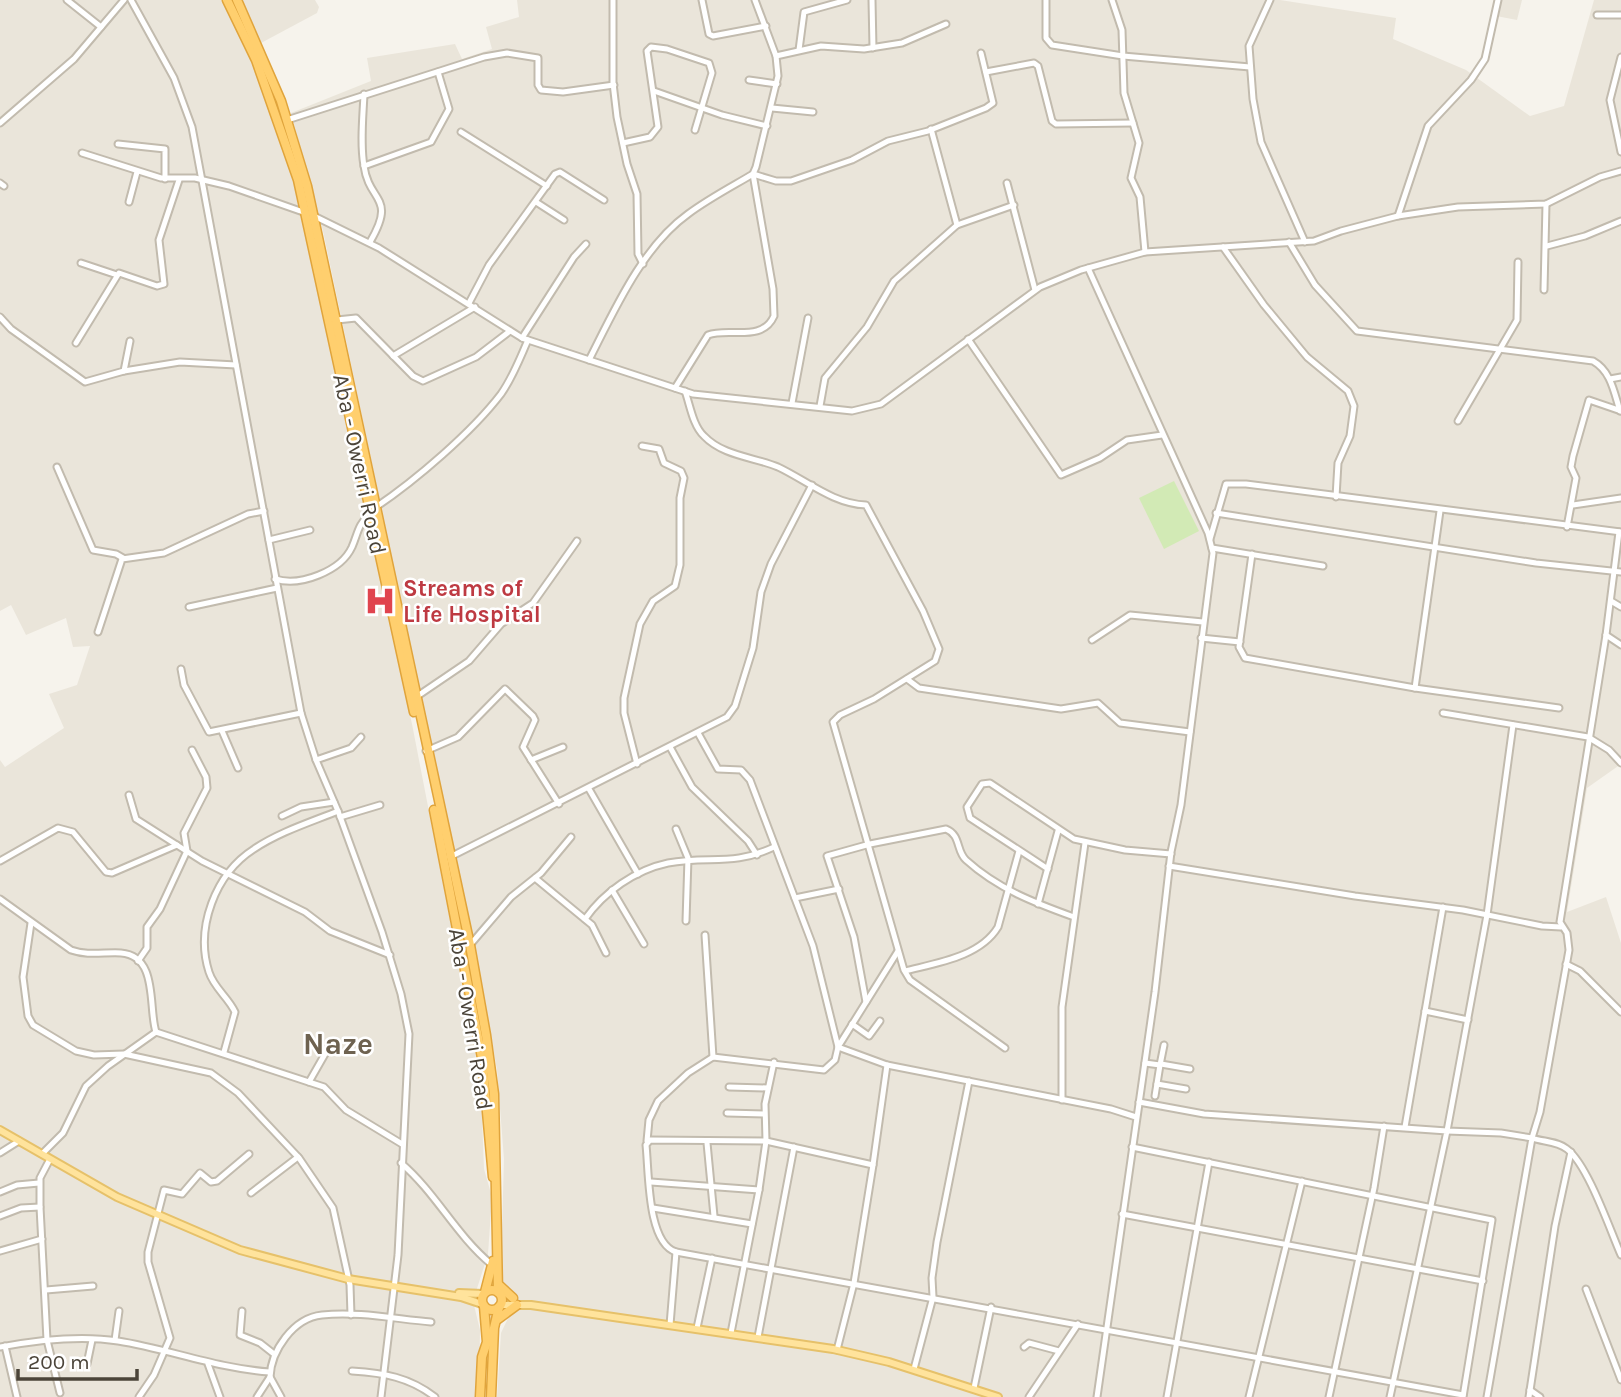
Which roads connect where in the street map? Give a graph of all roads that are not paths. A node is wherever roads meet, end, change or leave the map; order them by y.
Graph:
1 (67, 0) edge
2 (124, 0) edge
3 (131, 0) edge
4 (227, 0) edge
5 (237, 0) edge
6 (613, 0) edge
7 (702, 0) edge
8 (755, 0) edge
9 (847, 0) edge
10 (872, 0) edge
11 (1046, 0) edge
12 (1112, 0) edge
13 (1270, 0) edge
14 (1498, 0) edge
15 (1597, 15) dead end
16 (1621, 15) edge
17 (946, 24) dead end
18 (766, 26) junction
19 (101, 27) junction
20 (873, 48) junction
21 (799, 50) junction
22 (981, 53) dead end
23 (775, 56) junction
24 (1123, 56) junction
25 (1621, 57) edge
26 (1250, 67) junction
27 (438, 72) junction
28 (986, 72) junction
29 (749, 80) dead end
30 (777, 84) junction
31 (614, 85) junction
32 (654, 91) junction
33 (364, 94) junction
34 (702, 107) junction
35 (772, 108) junction
36 (813, 112) dead end
37 (287, 120) junction
38 (0, 123) edge
39 (1133, 123) junction
40 (767, 126) junction
41 (695, 130) dead end
42 (931, 130) junction
43 (461, 132) dead end
44 (622, 143) junction
45 (118, 144) dead end
46 (1621, 152) edge
47 (82, 153) dead end
48 (364, 166) junction
49 (1621, 171) edge
50 (137, 172) junction
51 (753, 174) junction
52 (165, 179) junction
53 (179, 180) junction
54 (204, 180) junction
55 (1007, 183) dead end
56 (547, 186) junction
57 (604, 200) dead end
58 (129, 202) dead end
59 (536, 202) junction
60 (1546, 204) junction
61 (1014, 205) junction
62 (310, 214) junction
63 (1398, 216) junction
64 (564, 220) dead end
65 (1621, 221) edge
66 (957, 225) junction
67 (370, 242) junction
68 (1289, 242) junction
69 (1305, 242) junction
70 (586, 244) dead end
71 (1547, 246) junction
72 (1223, 247) junction
73 (1145, 253) junction
74 (1518, 262) dead end
75 (81, 263) dead end
76 (643, 264) junction
77 (1088, 268) junction
78 (117, 275) junction
79 (1035, 290) junction
80 (1544, 290) dead end
81 (472, 305) junction
82 (0, 317) edge
83 (808, 318) dead end
84 (337, 320) junction
85 (510, 331) junction
86 (968, 338) junction
87 (525, 339) junction
88 (130, 341) dead end
89 (76, 343) dead end
90 (1502, 349) junction
91 (393, 356) junction
92 (589, 360) junction
93 (236, 365) junction
94 (124, 371) junction
95 (1621, 377) edge
96 (1610, 379) junction
97 (675, 388) junction
98 (685, 391) junction
99 (792, 403) junction
100 (820, 406) junction
101 (1620, 411) edge
102 (1458, 421) dead end
103 (1162, 435) junction
104 (642, 446) dead end
105 (57, 467) dead end
106 (812, 485) junction
107 (1336, 497) junction
108 (1621, 498) edge
109 (1573, 505) junction
110 (264, 511) junction
111 (373, 511) junction
112 (1440, 511) junction
113 (1216, 513) junction
114 (1567, 527) junction
115 (310, 530) dead end
116 (1620, 532) edge
117 (1210, 538) junction
118 (269, 540) junction
119 (577, 541) dead end
120 (1436, 547) junction
121 (1212, 548) junction
122 (1252, 554) junction
123 (123, 558) junction
124 (1323, 566) dead end
125 (1618, 571) edge
126 (275, 579) junction
127 (277, 588) junction
128 (1611, 601) junction
129 (189, 607) dead end
130 (1621, 607) edge
131 (1203, 622) junction
132 (98, 632) dead end
133 (1606, 635) junction
134 (1201, 638) junction
135 (1093, 640) dead end
136 (1240, 642) junction
137 (1621, 645) edge
138 (181, 669) dead end
139 (907, 680) junction
140 (1415, 688) junction
141 (416, 697) junction
142 (1559, 708) dead end
143 (301, 713) junction
144 (1443, 713) dead end
145 (1513, 725) junction
146 (222, 730) junction
147 (1190, 732) junction
148 (698, 733) junction
149 (361, 737) dead end
150 (1588, 737) junction
151 (563, 747) dead end
152 (670, 747) junction
153 (192, 750) dead end
154 (426, 751) junction
155 (316, 760) junction
156 (531, 760) junction
157 (1621, 763) edge
158 (637, 764) junction
159 (238, 768) dead end
160 (589, 789) junction
161 (129, 795) dead end
162 (334, 802) junction
163 (559, 804) junction
164 (380, 805) dead end
165 (339, 814) junction
166 (282, 816) dead end
167 (676, 828) dead end
168 (1058, 831) junction
169 (184, 833) junction
170 (571, 837) dead end
171 (1085, 843) junction
172 (174, 844) junction
173 (870, 844) junction
174 (774, 847) junction
175 (1019, 851) junction
176 (187, 852) junction
177 (1171, 854) junction
178 (757, 855) junction
179 (450, 858) junction
180 (0, 861) edge
181 (688, 861) junction
182 (1170, 866) junction
183 (1048, 869) junction
184 (229, 874) junction
185 (638, 874) junction
186 (534, 878) junction
187 (1007, 889) junction
188 (612, 890) junction
189 (839, 890) junction
190 (795, 898) junction
191 (0, 899) edge
192 (1038, 904) junction
193 (1443, 907) junction
194 (1488, 915) junction
195 (1074, 917) junction
196 (585, 919) junction
197 (686, 920) dead end
198 (31, 923) junction
199 (1561, 927) junction
200 (705, 934) dead end
201 (645, 944) dead end
202 (470, 946) junction
203 (898, 951) junction
204 (606, 953) dead end
205 (390, 955) junction
206 (138, 961) junction
207 (1566, 964) junction
208 (905, 971) junction
209 (866, 1002) junction
210 (1425, 1011) junction
211 (1621, 1012) edge
212 (1468, 1020) junction
213 (880, 1021) dead end
214 (852, 1024) junction
215 (156, 1032) junction
216 (1164, 1045) dead end
217 (838, 1047) junction
218 (317, 1048) dead end
219 (1005, 1048) dead end
220 (224, 1052) junction
221 (124, 1054) junction
222 (713, 1057) junction
223 (774, 1062) junction
224 (1145, 1063) junction
225 (1161, 1064) junction
226 (887, 1065) junction
227 (1190, 1069) dead end
228 (969, 1081) junction
229 (309, 1082) junction
230 (1157, 1084) junction
231 (729, 1087) dead end
232 (768, 1088) junction
233 (1186, 1089) dead end
234 (1155, 1096) dead end
235 (1062, 1100) junction
236 (1139, 1102) junction
237 (726, 1113) dead end
238 (764, 1114) junction
239 (1136, 1117) junction
240 (1384, 1126) junction
241 (1405, 1127) junction
242 (0, 1130) edge
243 (1447, 1131) junction
244 (1532, 1138) junction
245 (19, 1141) junction
246 (647, 1141) junction
247 (765, 1142) junction
248 (707, 1143) junction
249 (402, 1144) junction
250 (794, 1147) junction
251 (1132, 1147) junction
252 (1571, 1152) junction
253 (0, 1153) edge
254 (42, 1154) junction
255 (249, 1154) dead end
256 (298, 1157) junction
257 (50, 1159) junction
258 (1209, 1162) junction
259 (401, 1163) junction
260 (873, 1165) junction
261 (1302, 1181) junction
262 (39, 1182) junction
263 (650, 1182) junction
264 (713, 1185) junction
265 (496, 1186) junction
266 (759, 1190) junction
267 (0, 1192) edge
268 (251, 1193) dead end
269 (1372, 1195) junction
270 (40, 1207) junction
271 (1432, 1207) junction
272 (653, 1208) junction
273 (1122, 1214) junction
274 (0, 1216) edge
275 (156, 1216) junction
276 (715, 1216) junction
277 (752, 1224) junction
278 (1197, 1227) junction
279 (42, 1239) junction
280 (1287, 1244) junction
281 (0, 1251) edge
282 (495, 1251) junction
283 (676, 1252) junction
284 (1621, 1255) edge
285 (712, 1258) junction
286 (1359, 1258) junction
287 (744, 1263) junction
288 (491, 1264) junction
289 (774, 1269) junction
290 (1418, 1269) junction
291 (348, 1279) junction
292 (1483, 1281) junction
293 (854, 1283) junction
294 (93, 1286) dead end
295 (395, 1288) junction
296 (1586, 1289) dead end
297 (46, 1290) junction
298 (499, 1290) junction
299 (933, 1297) junction
300 (484, 1299) junction
301 (515, 1302) junction
302 (499, 1306) junction
303 (991, 1307) junction
304 (119, 1311) dead end
305 (242, 1311) dead end
306 (351, 1315) junction
307 (390, 1318) junction
308 (431, 1322) dead end
309 (1078, 1324) junction
310 (670, 1325) junction
311 (494, 1328) junction
312 (697, 1328) junction
313 (1108, 1330) junction
314 (730, 1333) junction
315 (758, 1337) junction
316 (92, 1339) junction
317 (47, 1340) junction
318 (116, 1340) junction
319 (1177, 1342) junction
320 (2, 1346) edge
321 (1024, 1347) dead end
322 (837, 1350) junction
323 (1059, 1351) junction
324 (165, 1353) junction
325 (274, 1354) junction
326 (1259, 1358) junction
327 (87, 1364) dead end
328 (208, 1364) junction
329 (914, 1369) junction
330 (352, 1371) dead end
331 (1335, 1371) junction
332 (384, 1373) junction
333 (270, 1375) junction
334 (1621, 1380) edge
335 (1394, 1381) junction
336 (974, 1388) junction
337 (1530, 1393) edge
338 (60, 1394) dead end
339 (994, 1396) edge
340 (1463, 1396) edge
341 (17, 1397) edge
342 (139, 1397) edge
343 (220, 1397) edge
344 (257, 1397) edge
345 (281, 1397) edge
346 (381, 1397) edge
347 (435, 1397) edge
348 (480, 1397) edge
349 (491, 1397) edge
350 (1029, 1397) edge
351 (1097, 1397) edge
352 (1167, 1397) edge
353 (1249, 1397) edge
354 (1329, 1397) edge
355 (1390, 1397) edge
356 (1487, 1397) edge
357 (1540, 1397) edge

1 - 19 street
2 - 19 street
3 - 54 street
4 - 62 highway, Aba - Owerri Road
5 - 37 highway, Aba - Owerri Road
6 - 31 street
7 - 18 street
8 - 18 street
9 - 21 street
10 - 20 street
11 - 24 street
12 - 24 street
13 - 26 street
14 - 63 street
15 - 16 street
17 - 20 street
18 - 23 street
19 - 38 street
20 - 21 street
21 - 23 street
22 - 28 street
23 - 30 street
24 - 26 street
24 - 39 street
25 - 46 street
26 - 69 street
27 - 31 street
27 - 33 street
27 - 48 street
28 - 39 street
28 - 42 street
29 - 30 street
30 - 35 street
31 - 44 street
32 - 34 street
32 - 34 street
32 - 44 street
33 - 37 street
33 - 48 street
34 - 40 street
34 - 41 street
35 - 36 street
35 - 40 street
37 - 62 highway, Aba - Owerri Road
39 - 73 street
40 - 51 street
42 - 51 street
42 - 66 street
43 - 56 street
44 - 76 street
45 - 52 street
47 - 50 street
48 - 67 street
49 - 60 street
50 - 52 street
50 - 58 street
51 - 76 street
51 - 97 street
52 - 53 street
53 - 54 street
53 - 78 street
54 - 62 street
54 - 93 street
55 - 61 street
56 - 57 street
56 - 59 street
59 - 64 street
59 - 81 street
60 - 63 street
60 - 71 street
61 - 66 street
61 - 79 street
62 - 67 street
62 - 84 highway, Aba - Owerri Road
62 - 111 highway, Aba - Owerri Road
63 - 69 street
65 - 71 street
66 - 100 street
67 - 81 street
68 - 69 street
68 - 72 street
68 - 90 street
70 - 87 street
71 - 80 street
72 - 73 street
72 - 107 street
73 - 77 street
74 - 90 street
75 - 78 street
76 - 92 street
77 - 79 street
77 - 103 street
78 - 89 street
79 - 86 street
81 - 85 street
81 - 91 street
82 - 94 street
83 - 99 street
84 - 91 street
84 - 111 highway, Aba - Owerri Road
85 - 87 street
85 - 91 street
86 - 100 street
86 - 103 street
87 - 92 street
87 - 111 street
88 - 94 street
90 - 96 street
90 - 102 street
92 - 97 street
93 - 94 street
93 - 110 street
95 - 96 street
96 - 101 street
97 - 98 street
98 - 99 street
98 - 106 street
99 - 100 street
101 - 109 street
103 - 117 street
104 - 158 street
105 - 123 street
106 - 139 street
106 - 148 street
107 - 112 street
107 - 113 street
108 - 109 street
109 - 114 street
110 - 118 street
110 - 123 street
111 - 126 street
111 - 141 highway, Aba - Owerri Road
111 - 265 highway, Aba - Owerri Road
112 - 114 street
112 - 120 street
113 - 117 street
113 - 120 street
114 - 116 street
115 - 118 street
116 - 125 street
117 - 121 street
118 - 126 street
119 - 141 street
120 - 125 street
120 - 140 street
121 - 122 street
121 - 131 street
122 - 124 street
122 - 136 street
123 - 132 street
125 - 128 street
126 - 127 street
127 - 129 street
127 - 143 street
128 - 130 street
128 - 133 street
131 - 134 street
131 - 135 street
133 - 137 street
133 - 150 street
134 - 136 street
134 - 147 street
136 - 140 street
138 - 146 street
139 - 147 street
139 - 173 street
140 - 142 street
141 - 154 highway, Aba - Owerri Road
143 - 146 street
143 - 155 street
144 - 145 street
145 - 150 street
145 - 194 street
146 - 159 street
147 - 177 street
148 - 152 street
148 - 174 street
149 - 155 street
150 - 157 street
150 - 199 street
151 - 156 street
152 - 158 street
152 - 178 street
153 - 169 street
154 - 156 street
154 - 179 highway, Aba - Owerri Road
155 - 162 street
156 - 163 street
158 - 160 street
160 - 163 street
160 - 185 street
161 - 172 street
162 - 165 street
162 - 166 street
163 - 179 street
164 - 165 street
165 - 184 street
165 - 205 street
167 - 181 street
168 - 171 street
168 - 175 street
168 - 183 street
169 - 172 street
169 - 176 street
170 - 186 street
171 - 177 street
171 - 195 street
172 - 176 street
172 - 180 street
173 - 187 street
173 - 189 street
173 - 203 street
174 - 178 street
174 - 190 street
175 - 183 street
175 - 187 street
176 - 184 street
176 - 206 street
177 - 182 street
178 - 181 street
179 - 202 highway, Aba - Owerri Road
181 - 185 street
181 - 197 street
182 - 193 street
182 - 224 street
183 - 192 street
184 - 205 street
184 - 220 street
185 - 188 street
186 - 196 street
186 - 202 street
187 - 192 street
187 - 208 street
188 - 196 street
188 - 201 street
189 - 190 street
189 - 209 street
190 - 217 street
191 - 198 street
192 - 195 street
193 - 194 street
193 - 210 street
194 - 199 street
194 - 212 street
195 - 235 street
196 - 204 street
198 - 206 street
198 - 221 street
199 - 207 street
200 - 222 street
202 - 265 highway, Aba - Owerri Road
203 - 208 street
203 - 209 street
205 - 249 street
206 - 215 street
207 - 211 street
207 - 244 street
208 - 219 street
209 - 214 street
210 - 212 street
210 - 241 street
212 - 243 street
213 - 214 street
214 - 217 street
215 - 220 street
215 - 221 street
216 - 225 street
217 - 223 street
217 - 226 street
218 - 229 street
220 - 229 street
221 - 254 street
221 - 256 street
222 - 223 street
222 - 246 street
223 - 232 street
224 - 225 street
224 - 236 street
225 - 227 street
225 - 230 street
226 - 228 street
226 - 260 street
228 - 235 street
228 - 299 street
229 - 249 street
230 - 233 street
230 - 234 street
231 - 232 street
232 - 238 street
235 - 239 street
236 - 239 street
236 - 240 street
237 - 238 street
238 - 247 street
239 - 251 street
240 - 241 street
240 - 269 street
241 - 243 street
242 - 245 main road
243 - 244 street
243 - 271 street
244 - 252 street
244 - 356 street
245 - 253 street
245 - 254 main road
246 - 248 street
246 - 263 street
247 - 248 street
247 - 250 street
247 - 266 street
248 - 264 street
249 - 259 street
250 - 260 street
250 - 289 street
251 - 258 street
251 - 273 street
252 - 284 street
252 - 337 street
254 - 257 main road
255 - 275 street
256 - 268 street
256 - 291 street
257 - 262 street
257 - 275 main road
258 - 261 street
258 - 278 street
259 - 288 street
259 - 295 street
260 - 293 street
261 - 269 street
261 - 280 street
262 - 267 street
262 - 270 street
263 - 264 street
263 - 272 street
264 - 266 street
264 - 276 street
265 - 282 highway, Aba - Owerri Road
266 - 277 street
269 - 271 street
269 - 286 street
270 - 274 street
270 - 279 street
271 - 290 street
271 - 292 street
272 - 276 street
272 - 283 street
273 - 278 street
273 - 313 street
275 - 291 main road
275 - 324 street
276 - 277 street
277 - 287 street
278 - 280 street
278 - 319 street
279 - 281 street
279 - 297 street
280 - 286 street
280 - 326 street
282 - 288 highway, Aba - Owerri Road
282 - 298 highway, Aba - Owerri Road
283 - 285 street
283 - 310 street
285 - 287 street
285 - 312 street
286 - 290 street
286 - 331 street
287 - 289 street
287 - 314 street
288 - 300 highway, Aba - Owerri Road
289 - 293 street
289 - 315 street
290 - 292 street
290 - 335 street
291 - 295 main road
291 - 306 street
292 - 340 street
293 - 299 street
293 - 322 street
294 - 297 street
295 - 300 main road
295 - 307 street
296 - 334 street
297 - 317 street
298 - 300 highway
298 - 301 highway
298 - 302 highway, Aba - Owerri Road
299 - 303 street
299 - 329 street
300 - 302 highway
300 - 348 highway, Aba - Owerri Road
301 - 302 main road
301 - 310 main road
301 - 311 highway
302 - 311 highway, Aba - Owerri Road
303 - 309 street
303 - 336 street
304 - 318 street
305 - 325 street
306 - 307 street
306 - 325 street
307 - 308 street
307 - 332 street
309 - 313 street
309 - 323 street
310 - 312 main road
311 - 349 highway, Aba - Owerri Road
312 - 314 main road
313 - 319 street
313 - 351 street
314 - 315 main road
315 - 322 main road
316 - 317 street
316 - 318 street
316 - 327 street
317 - 320 street
317 - 338 street
318 - 324 street
319 - 326 street
319 - 352 street
320 - 341 street
321 - 323 street
322 - 329 main road
323 - 350 street
324 - 328 street
324 - 342 street
325 - 333 street
326 - 331 street
326 - 353 street
328 - 333 street
328 - 343 street
329 - 336 main road
330 - 332 street
331 - 335 street
331 - 354 street
332 - 346 street
332 - 347 street
333 - 344 street
333 - 345 street
335 - 340 street
335 - 355 street
336 - 339 main road
337 - 357 street

